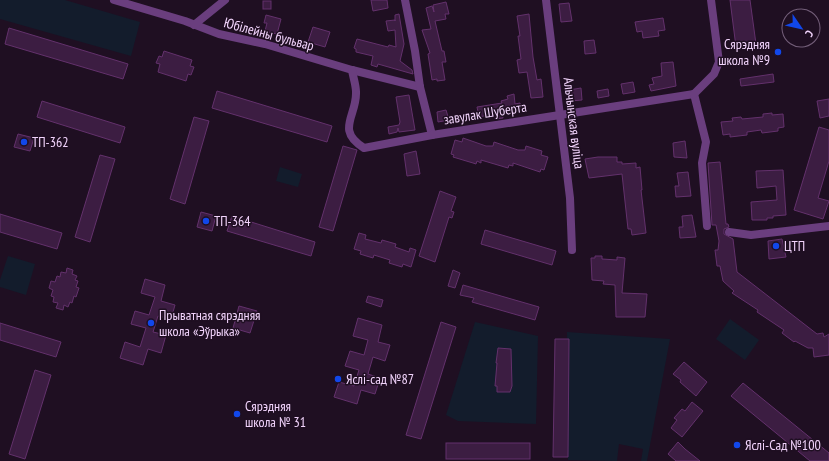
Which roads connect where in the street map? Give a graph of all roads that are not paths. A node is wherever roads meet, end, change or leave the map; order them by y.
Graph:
1 (114, 0) edge
2 (225, 0) edge
3 (405, 0) edge
4 (546, 0) edge
5 (711, 0) edge
6 (194, 25) junction
7 (352, 70) junction
8 (420, 87) junction
9 (694, 94) junction
10 (560, 115) junction
11 (432, 135) junction
12 (707, 226) dead end
13 (829, 226) edge
14 (729, 232) dead end
15 (572, 250) dead end

1 - 6 street, Юбілейны бульвар
2 - 6 street
3 - 8 street
4 - 10 street, Альчынская вуліца
5 - 9 street
6 - 7 street, Юбілейны бульвар
7 - 8 street, Юбілейны бульвар
7 - 11 street, завулак Шуберта
8 - 11 street
9 - 10 street, завулак Шуберта
9 - 12 street
10 - 11 street, завулак Шуберта
10 - 15 street, Альчынская вуліца
13 - 14 street

